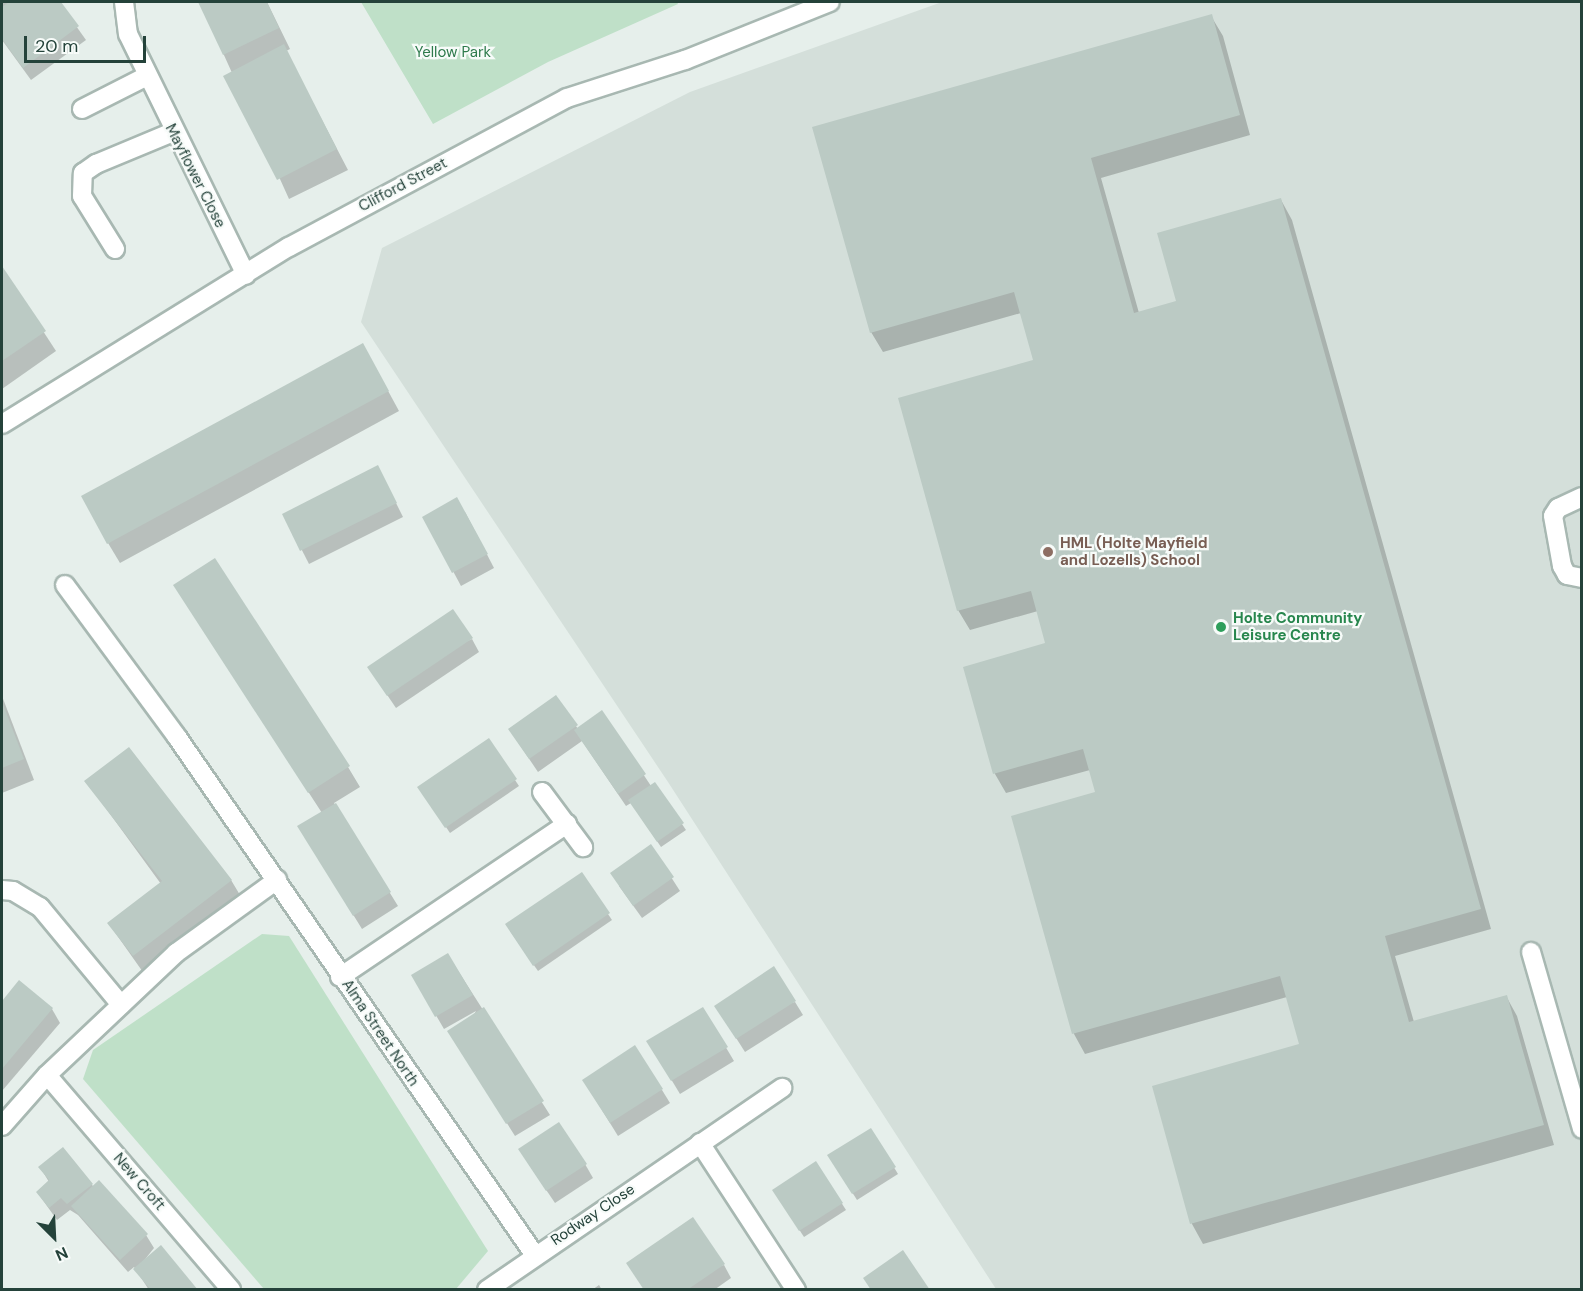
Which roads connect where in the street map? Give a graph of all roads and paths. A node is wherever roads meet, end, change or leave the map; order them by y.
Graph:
1 (124, 2) edge
2 (831, 2) edge
3 (146, 77) junction
4 (82, 109) dead end
5 (173, 132) junction
6 (115, 249) dead end
7 (246, 275) junction
8 (2, 424) edge
9 (1581, 497) edge
10 (1574, 576) edge
11 (65, 585) dead end
12 (542, 792) dead end
13 (567, 824) junction
14 (583, 847) dead end
15 (277, 880) junction
16 (2, 890) edge
17 (1531, 952) dead end
18 (340, 977) junction
19 (121, 1005) junction
20 (47, 1075) junction
21 (782, 1088) dead end
22 (1576, 1091) edge
23 (2, 1126) edge
24 (1581, 1129) edge
25 (700, 1143) junction
26 (534, 1254) junction
27 (231, 1290) edge
28 (487, 1290) edge
29 (796, 1290) edge

1 - 3 street, Mayflower Close
2 - 7 street, Clifford Street
3 - 4 street
3 - 5 street, Mayflower Close
5 - 6 street
5 - 7 street, Mayflower Close
7 - 8 street, Clifford Street
9 - 10 street
11 - 15 street
12 - 13 street
13 - 14 street
13 - 18 street, Alma Street North
15 - 18 street
15 - 19 street
16 - 19 street
17 - 22 street
18 - 26 street, Alma Street North
19 - 20 street
20 - 23 street
20 - 27 street, New Croft
21 - 25 street, Rodway Close
22 - 24 street
25 - 26 street, Rodway Close
25 - 29 street
26 - 28 street, Rodway Close

